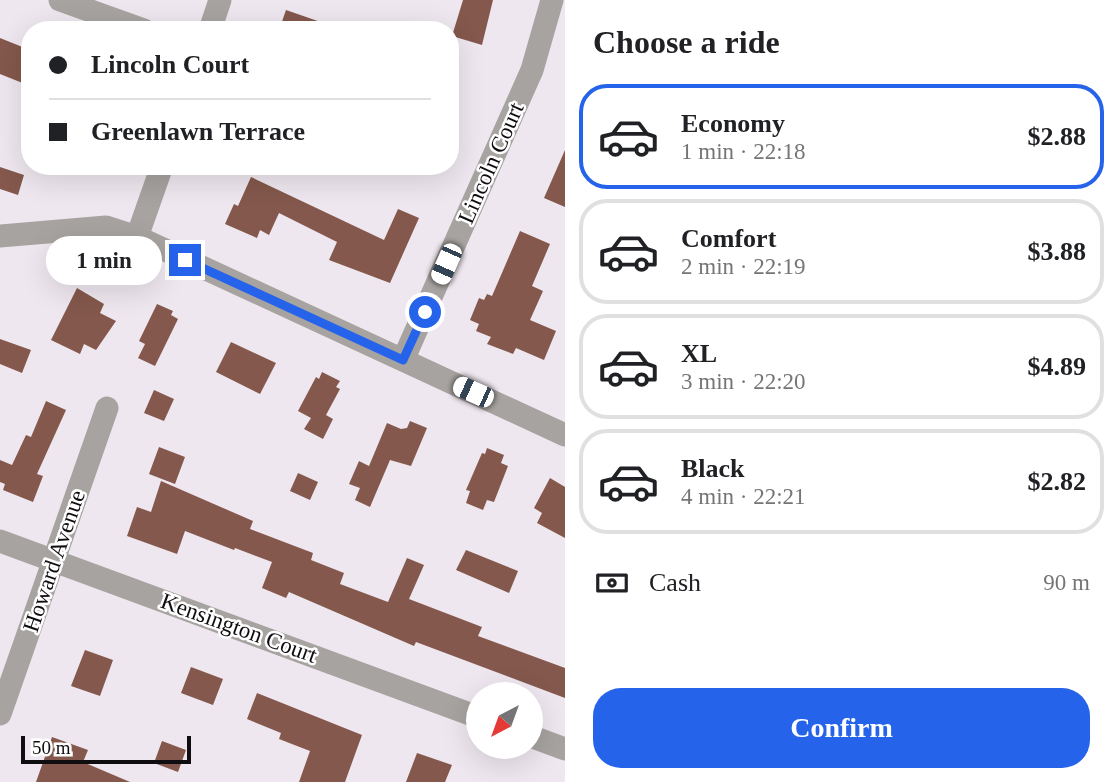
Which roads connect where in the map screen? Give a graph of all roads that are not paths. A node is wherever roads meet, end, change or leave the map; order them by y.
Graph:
1 (60, 0) edge
2 (220, 0) edge
3 (552, 0) edge
4 (119, 21) edge
5 (213, 21) edge
6 (159, 175) edge
7 (0, 236) edge
8 (136, 237) junction
9 (403, 360) junction
10 (107, 408) dead end
11 (565, 435) edge
12 (0, 541) edge
13 (56, 561) junction
14 (466, 713) edge
15 (0, 714) edge
16 (543, 741) edge
17 (565, 749) edge

1 - 4 street
2 - 5 street
3 - 9 street, Lincoln Court
6 - 8 street
7 - 8 street
8 - 9 street
9 - 11 street
10 - 13 street, Howard Avenue
12 - 13 street, Kensington Court
13 - 14 street, Kensington Court
13 - 15 street, Howard Avenue
16 - 17 street

